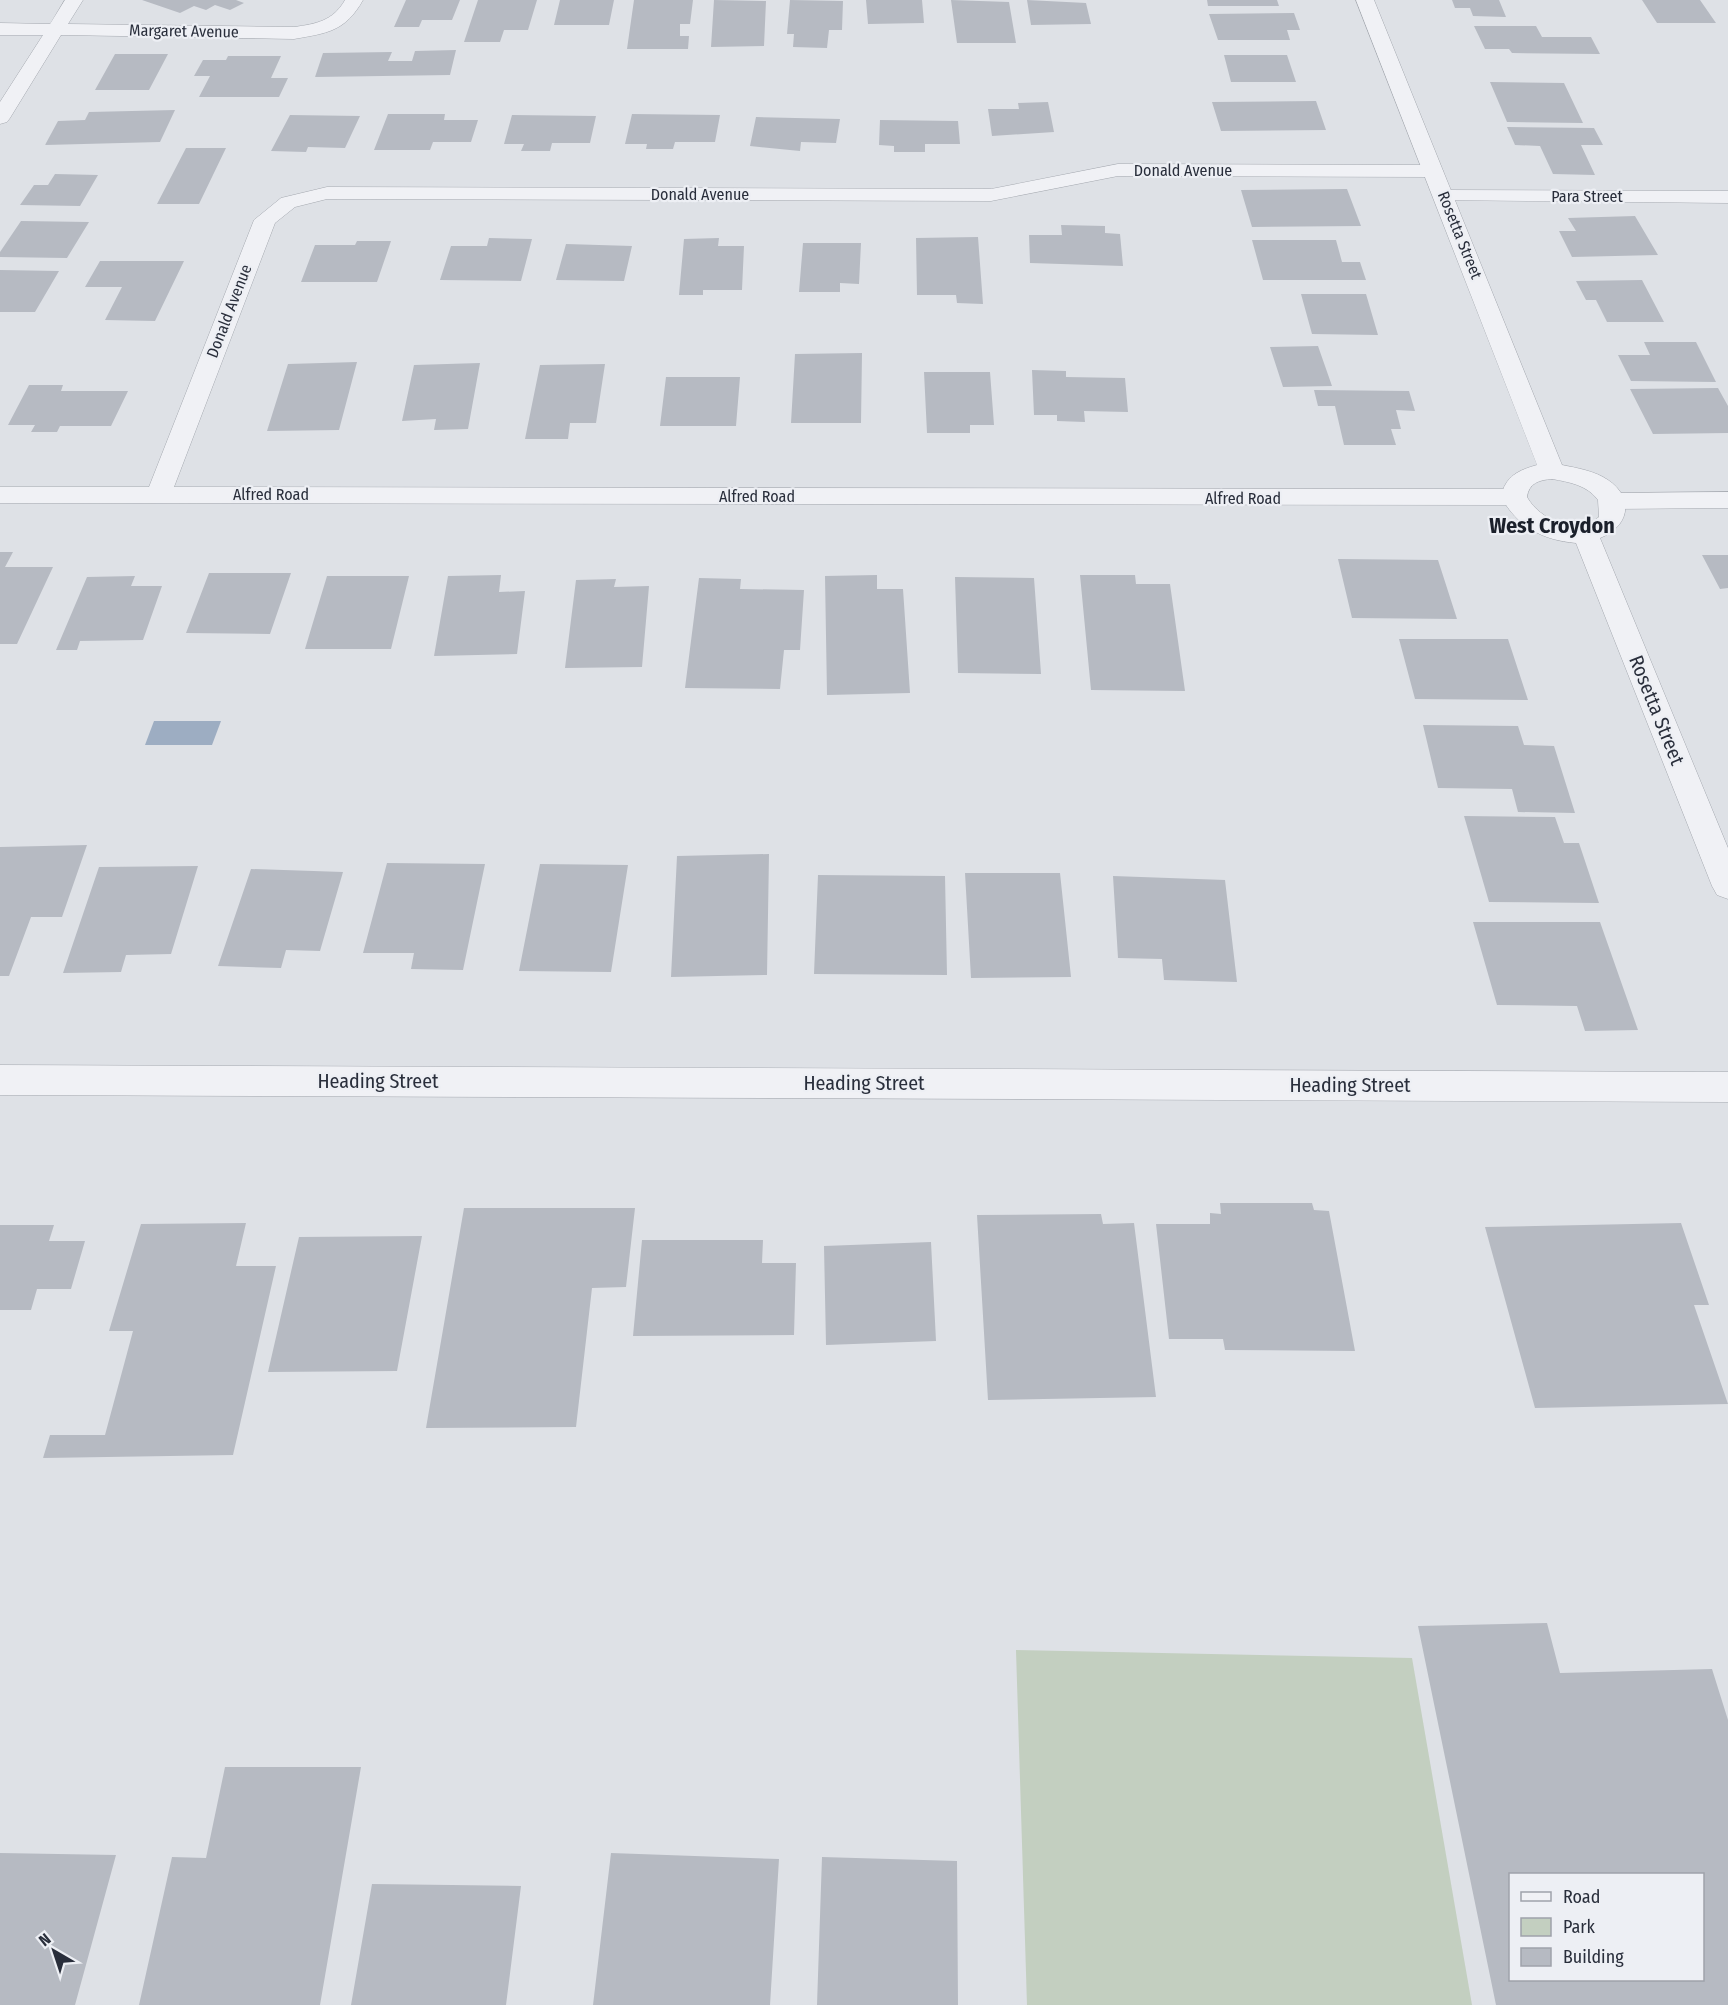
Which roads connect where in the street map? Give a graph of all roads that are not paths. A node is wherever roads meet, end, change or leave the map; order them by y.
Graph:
1 (74, 0) edge
2 (354, 0) edge
3 (1365, 0) edge
4 (0, 29) edge
5 (57, 29) junction
6 (0, 118) edge
7 (1433, 171) junction
8 (1445, 196) junction
9 (1728, 197) edge
10 (1552, 471) junction
11 (159, 494) junction
12 (0, 495) edge
13 (1514, 497) junction
14 (1728, 500) edge
15 (1612, 501) junction
16 (1585, 534) junction
17 (1728, 886) edge
18 (0, 1080) edge
19 (1728, 1087) edge

1 - 5 street
2 - 5 street, Margaret Avenue
3 - 7 street, Rosetta Street
4 - 5 street, Margaret Avenue
5 - 6 street
7 - 8 street, Rosetta Street
7 - 11 street, Donald Avenue
8 - 9 street, Para Street
8 - 10 street, Rosetta Street
10 - 13 street
10 - 15 street
11 - 12 street, Alfred Road
11 - 13 street, Alfred Road
13 - 16 street
14 - 15 street
15 - 16 street
16 - 17 street, Rosetta Street
18 - 19 street, Heading Street

